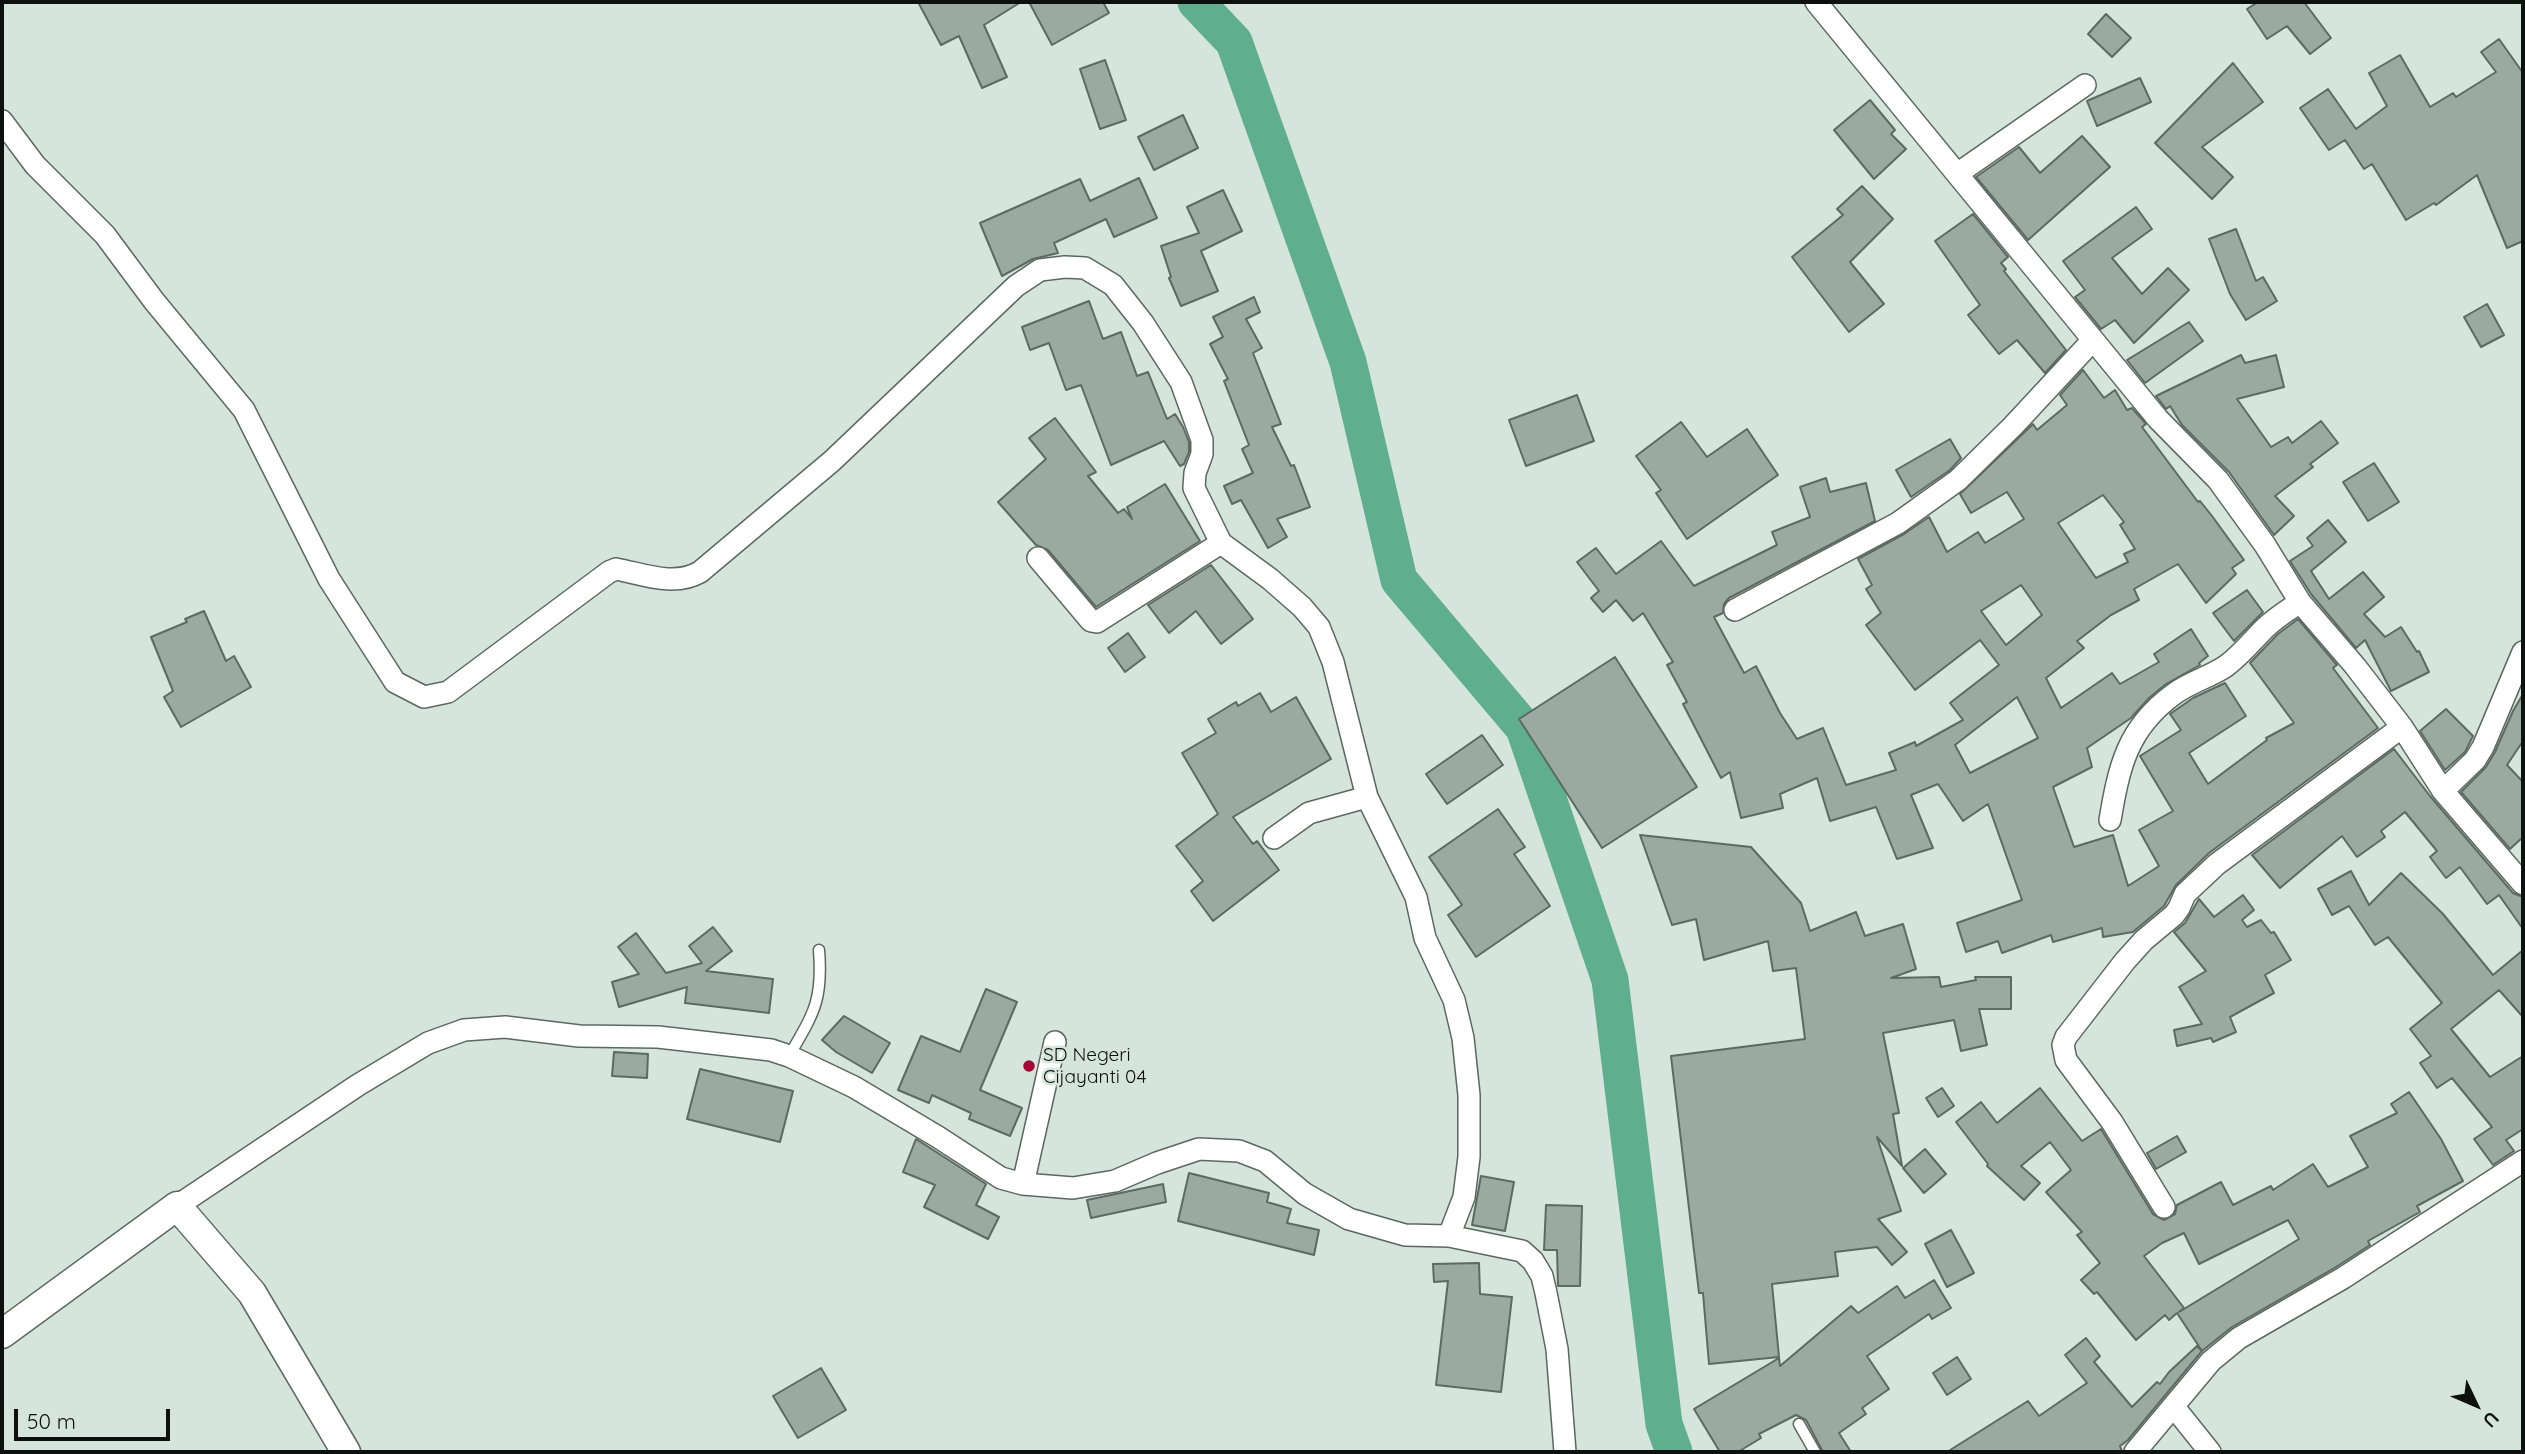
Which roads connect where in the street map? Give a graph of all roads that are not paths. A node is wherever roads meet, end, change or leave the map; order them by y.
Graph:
1 (1816, 2) edge
2 (2085, 85) dead end
3 (2, 121) edge
4 (1956, 174) junction
5 (2092, 341) junction
6 (1221, 543) junction
7 (1038, 558) dead end
8 (2300, 602) junction
9 (1735, 610) dead end
10 (2523, 652) edge
11 (2402, 727) junction
12 (2443, 791) junction
13 (1367, 797) junction
14 (2110, 820) dead end
15 (1275, 838) dead end
16 (2523, 884) edge
17 (819, 950) dead end
18 (1055, 1042) dead end
19 (789, 1056) junction
20 (2523, 1161) edge
21 (1023, 1184) junction
22 (177, 1206) junction
23 (2164, 1207) dead end
24 (1449, 1236) junction
25 (2, 1334) edge
26 (2174, 1407) junction
27 (1799, 1424) dead end
28 (346, 1452) edge
29 (1564, 1452) edge
30 (1815, 1452) edge
31 (2135, 1452) edge
32 (2210, 1452) edge

1 - 4 street
2 - 4 street
3 - 6 street
4 - 5 street
5 - 8 street
5 - 9 street
6 - 7 street
6 - 13 street
8 - 11 street
8 - 14 street
10 - 12 street
11 - 12 street
11 - 23 street
12 - 16 street
13 - 15 street
13 - 24 street
17 - 19 lane
18 - 21 street
19 - 21 street
19 - 22 street
20 - 26 street
21 - 24 street
22 - 25 main road
22 - 28 main road
24 - 29 street
26 - 31 street
26 - 32 street
27 - 30 lane

